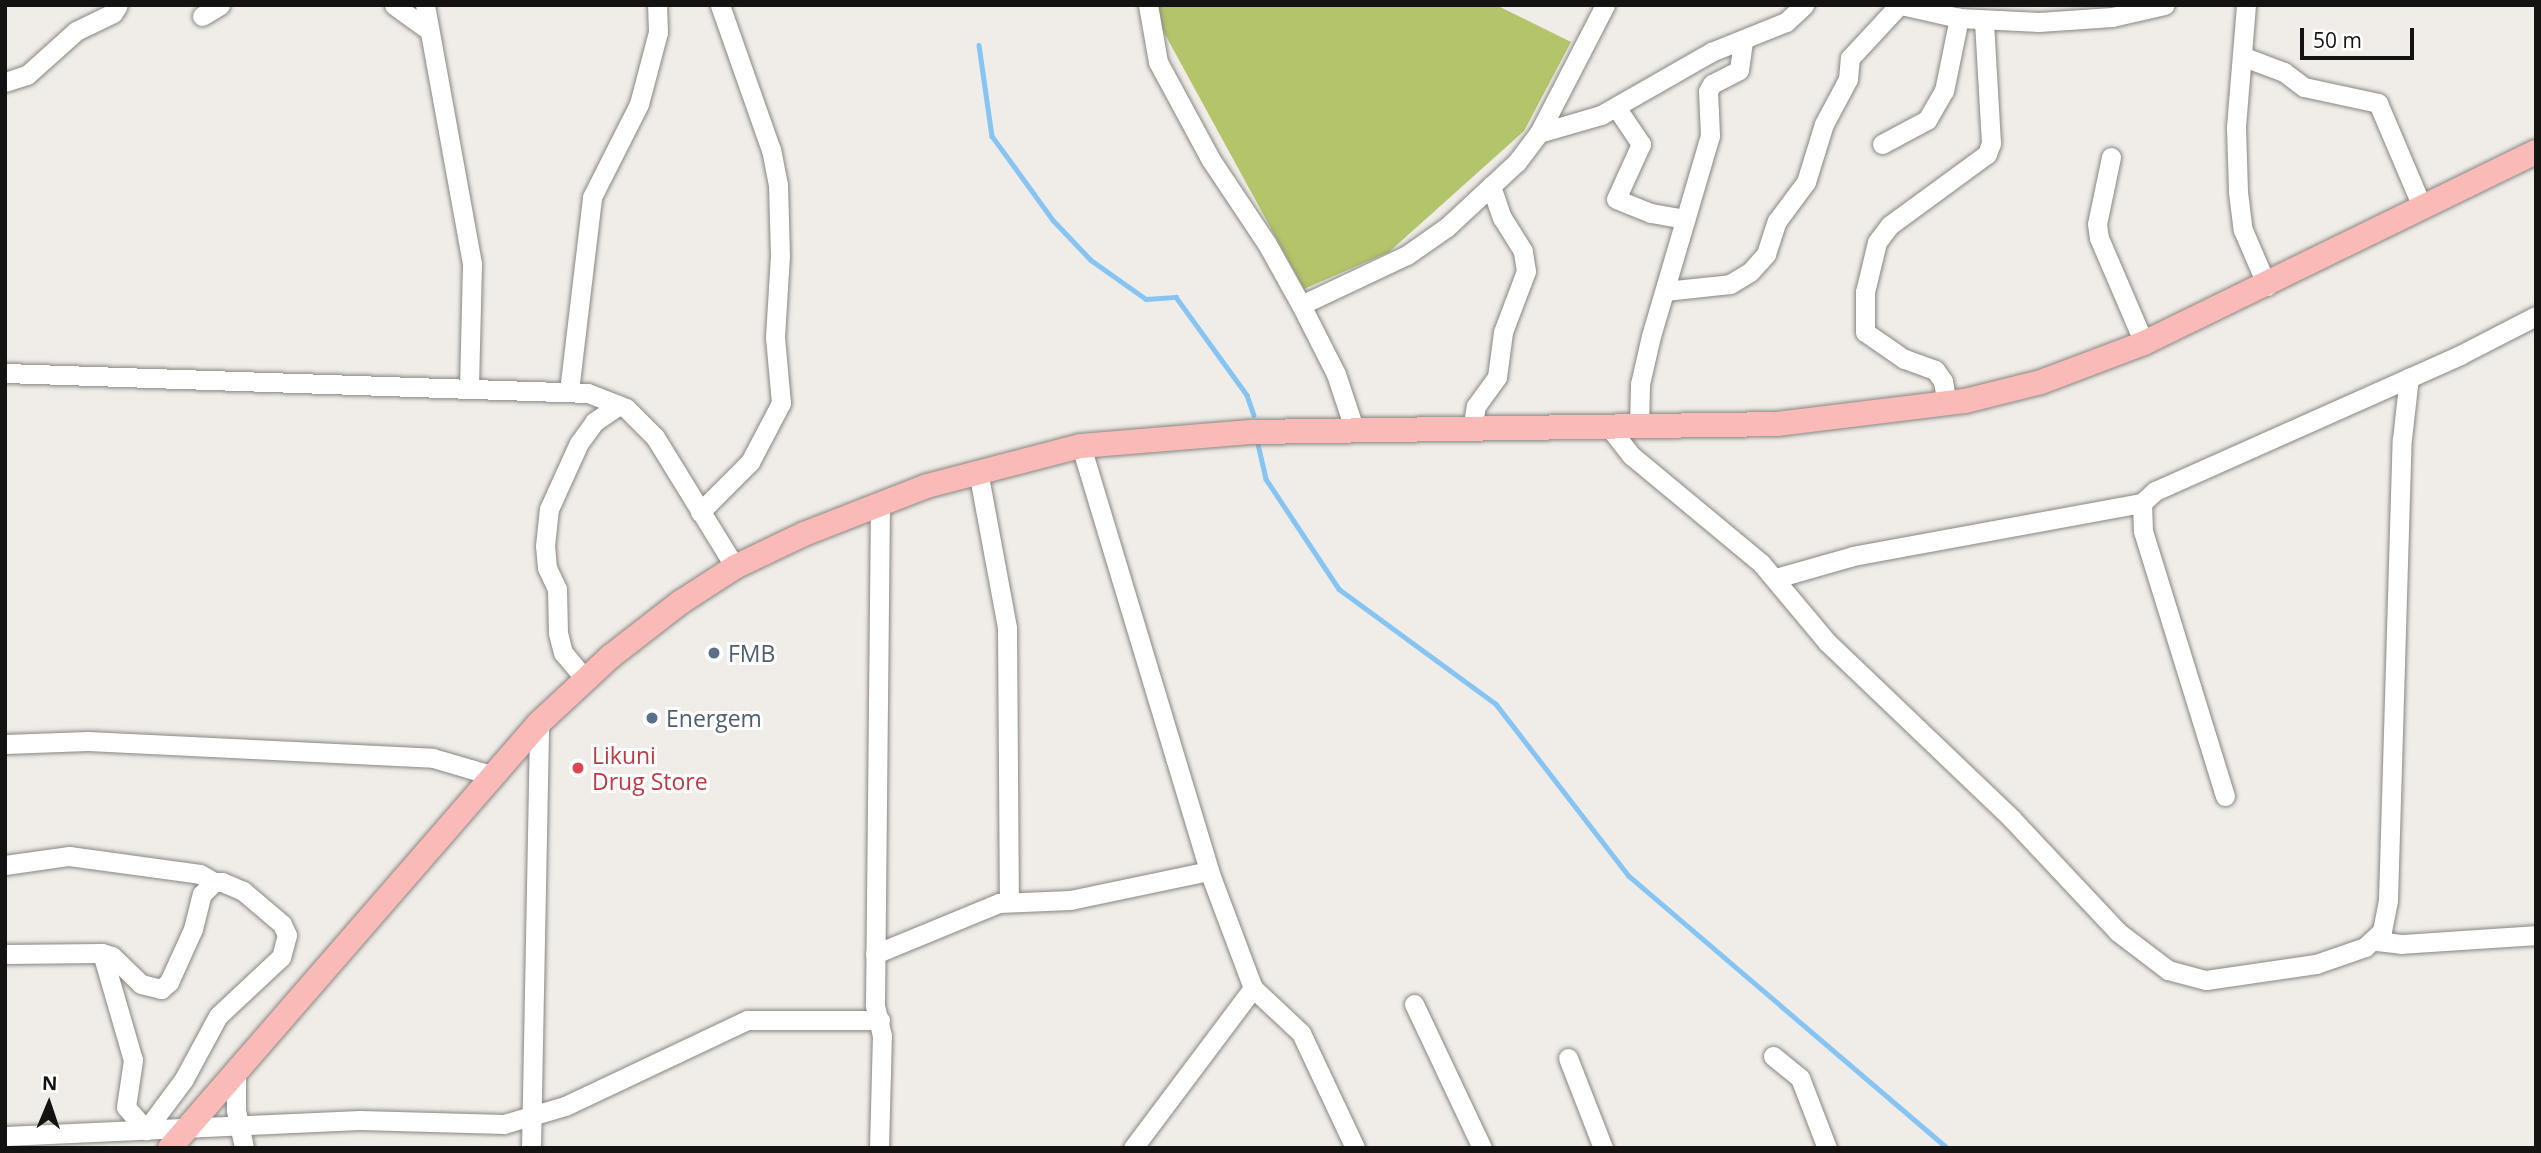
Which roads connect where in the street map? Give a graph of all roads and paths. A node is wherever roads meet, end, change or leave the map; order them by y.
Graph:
1 (118, 5) edge
2 (220, 5) edge
3 (394, 5) edge
4 (425, 5) edge
5 (657, 5) edge
6 (720, 5) edge
7 (1148, 5) edge
8 (1605, 5) edge
9 (1804, 5) edge
10 (1900, 5) edge
11 (2165, 5) edge
12 (2246, 5) edge
13 (202, 16) dead end
14 (1959, 19) junction
15 (1984, 21) junction
16 (426, 28) junction
17 (1743, 40) junction
18 (2244, 57) junction
19 (5, 82) edge
20 (1616, 107) junction
21 (1539, 133) junction
22 (1882, 144) dead end
23 (2536, 152) edge
24 (2111, 158) dead end
25 (1491, 186) junction
26 (2423, 209) junction
27 (1685, 219) junction
28 (2267, 286) junction
29 (1665, 291) junction
30 (1301, 306) junction
31 (2536, 316) edge
32 (2144, 344) junction
33 (5, 373) edge
34 (2409, 377) junction
35 (469, 386) junction
36 (569, 391) junction
37 (1947, 404) junction
38 (619, 405) junction
39 (1639, 426) junction
40 (1609, 427) junction
41 (1472, 430) junction
42 (1355, 431) junction
43 (1081, 446) junction
44 (978, 471) junction
45 (880, 502) junction
46 (2142, 503) junction
47 (700, 512) junction
48 (735, 567) junction
49 (1776, 578) junction
50 (586, 680) junction
51 (539, 723) junction
52 (5, 744) edge
53 (491, 775) junction
54 (2225, 796) dead end
55 (5, 865) edge
56 (1209, 872) junction
57 (214, 882) junction
58 (1009, 901) junction
59 (2536, 935) edge
60 (2376, 940) junction
61 (102, 953) junction
62 (5, 954) edge
63 (875, 954) junction
64 (1253, 988) junction
65 (1414, 1004) dead end
66 (880, 1020) junction
67 (1773, 1056) dead end
68 (1568, 1058) dead end
69 (236, 1071) junction
70 (531, 1119) junction
71 (239, 1127) junction
72 (187, 1128) junction
73 (146, 1130) junction
74 (5, 1136) edge
75 (170, 1148) edge
76 (244, 1148) edge
77 (531, 1148) edge
78 (878, 1148) edge
79 (1133, 1148) edge
80 (1355, 1148) edge
81 (1482, 1148) edge
82 (1603, 1148) edge
83 (1827, 1148) edge

1 - 19 street
2 - 13 street
3 - 16 street
4 - 16 street
5 - 36 street
6 - 47 street
7 - 30 street
8 - 21 street
9 - 17 street
10 - 14 street
10 - 29 street
11 - 15 street
12 - 18 street
14 - 15 street
14 - 22 street
15 - 37 street
16 - 35 street
17 - 20 street
17 - 27 street
18 - 26 street
18 - 28 street
20 - 21 street
20 - 27 street
21 - 25 street
23 - 26 main road
24 - 32 street
25 - 30 street
25 - 41 street
26 - 28 main road
27 - 29 street
28 - 32 main road
29 - 39 street
30 - 42 street
31 - 34 street
32 - 37 main road
33 - 35 street
34 - 46 street
34 - 60 street
35 - 36 street
36 - 38 street
37 - 39 main road
38 - 47 street
38 - 50 street
39 - 40 main road
40 - 41 main road
40 - 49 street
41 - 42 main road
42 - 43 main road
43 - 44 main road
43 - 56 street
44 - 45 main road
44 - 58 street
45 - 48 main road
45 - 63 street
46 - 49 street
46 - 54 street
47 - 48 street
48 - 50 main road
49 - 60 street
50 - 51 main road
51 - 53 main road
51 - 70 street
52 - 53 street
53 - 69 main road
55 - 57 street
56 - 58 street
56 - 64 street
57 - 61 street
57 - 73 street
58 - 63 street
59 - 60 street
61 - 62 street
61 - 73 street
63 - 66 street
64 - 79 street
64 - 80 street
65 - 81 street
66 - 70 street
66 - 78 street
67 - 83 street
68 - 82 street
69 - 71 street
69 - 72 main road
70 - 71 street
70 - 77 street
71 - 72 street
71 - 76 street
72 - 73 street
72 - 75 main road
73 - 74 street

